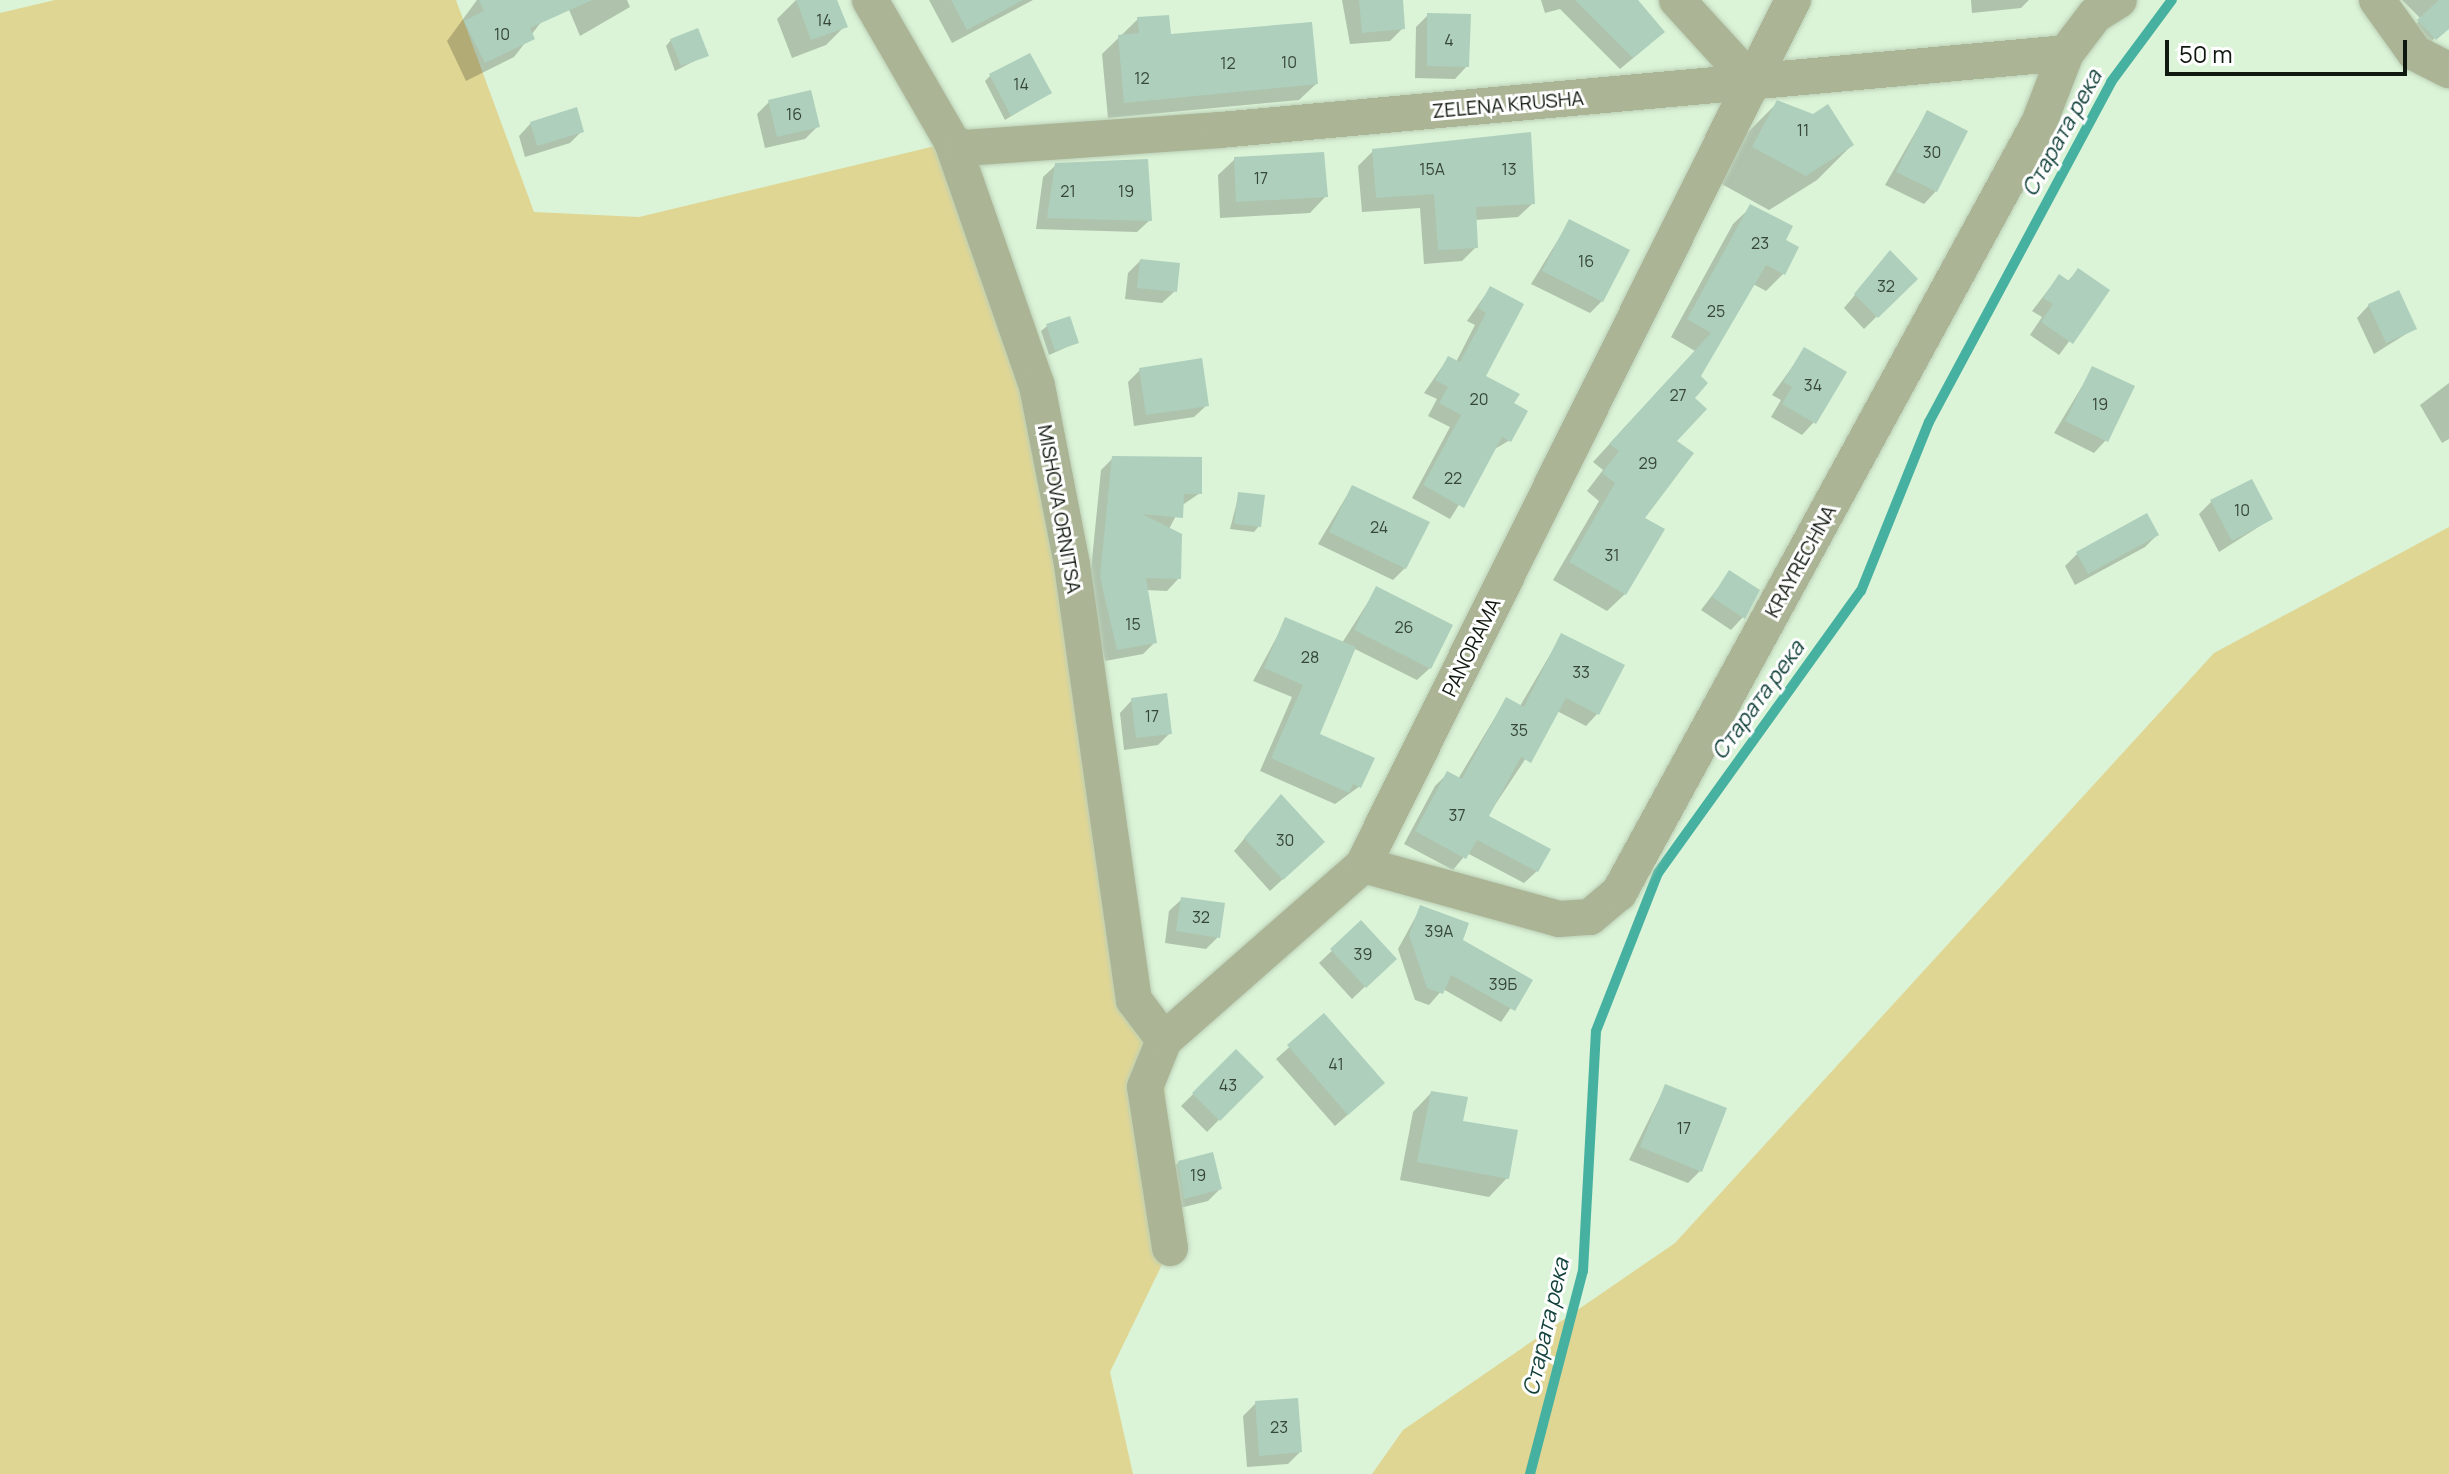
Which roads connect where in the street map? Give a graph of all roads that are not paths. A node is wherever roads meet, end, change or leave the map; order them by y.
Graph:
1 (870, 0) edge
2 (1677, 0) edge
3 (1793, 0) edge
4 (2119, 0) edge
5 (2377, 0) edge
6 (2066, 53) junction
7 (2449, 70) edge
8 (1752, 82) junction
9 (952, 142) junction
10 (1363, 865) junction
11 (1164, 1040) junction
12 (1170, 1248) dead end

1 - 9 street, MISHOVA ORNITSA
2 - 8 street
3 - 8 street, PANORAMA
4 - 6 street, KRAYRECHNA
5 - 7 street
6 - 8 street, ZELENA KRUSHA
6 - 10 street, KRAYRECHNA
8 - 9 street, ZELENA KRUSHA
8 - 10 street, PANORAMA
9 - 11 street, MISHOVA ORNITSA
10 - 11 street, PANORAMA
11 - 12 street, PANORAMA

